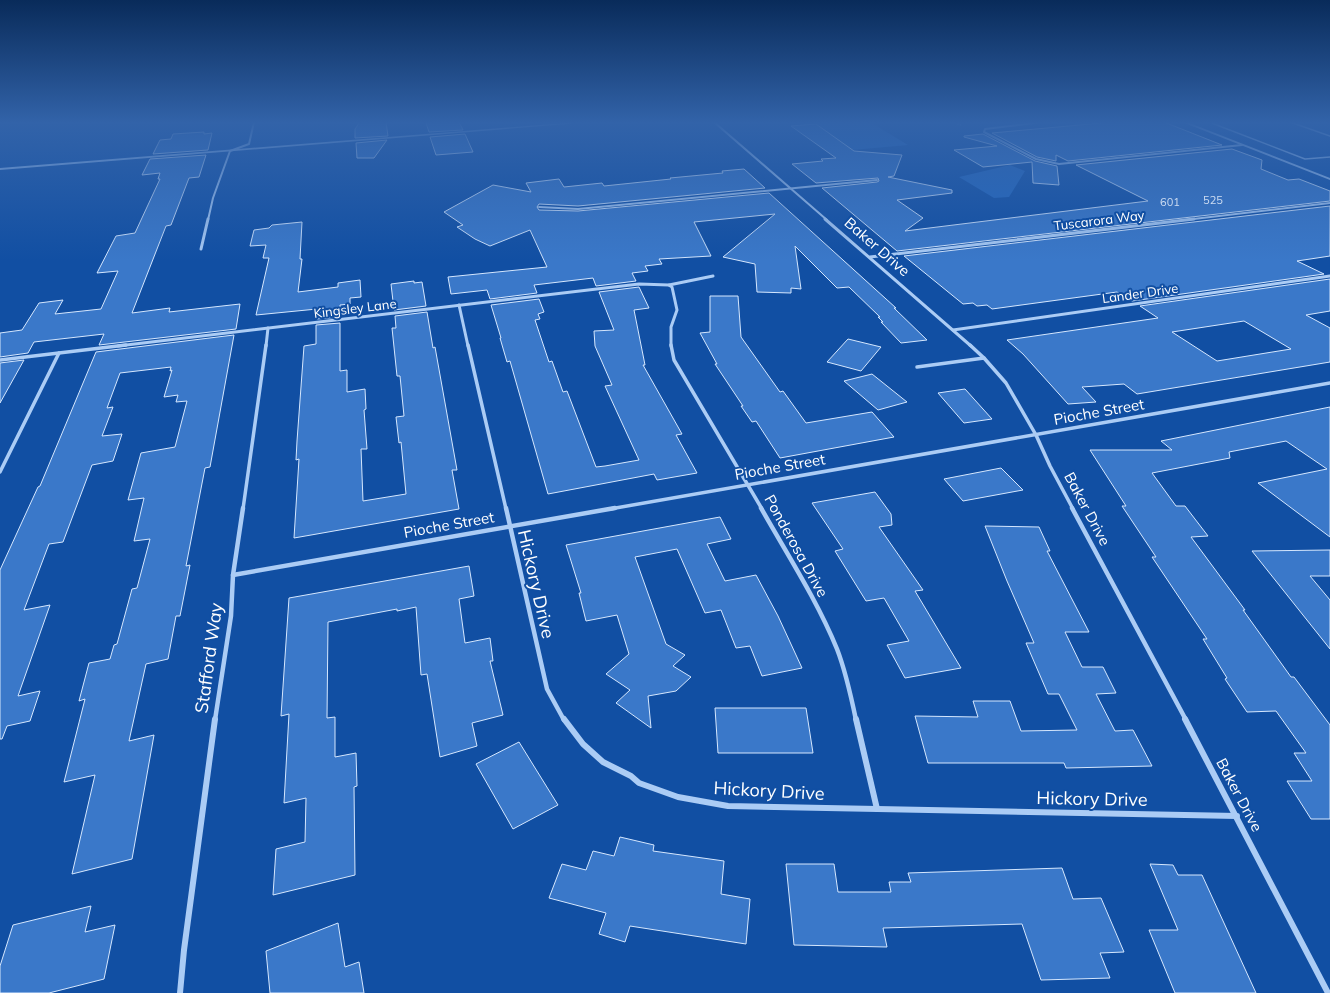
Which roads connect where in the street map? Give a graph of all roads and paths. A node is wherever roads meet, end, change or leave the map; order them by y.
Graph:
1 (224, 168) edge
2 (769, 168) edge
3 (1302, 168) edge
4 (1330, 179) edge
5 (877, 180) dead end
6 (792, 188) junction
7 (1330, 203) edge
8 (539, 207) dead end
9 (202, 249) dead end
10 (870, 258) junction
11 (713, 276) dead end
12 (1330, 276) edge
13 (669, 285) junction
14 (459, 306) junction
15 (268, 328) junction
16 (953, 330) junction
17 (59, 353) junction
18 (984, 358) junction
19 (0, 360) edge
20 (917, 367) dead end
21 (1330, 383) edge
22 (1036, 435) junction
23 (0, 472) edge
24 (748, 485) junction
25 (509, 527) junction
26 (234, 575) junction
27 (877, 809) junction
28 (1236, 816) junction
29 (180, 993) edge
30 (1328, 993) edge

1 - 9 street
2 - 6 street, Baker Drive
3 - 4 street
5 - 6 street
6 - 8 street
6 - 10 street, Baker Drive
7 - 10 street, Tuscarora Way
10 - 16 street, Baker Drive
11 - 13 street, Kingsley Lane
12 - 16 street, Lander Drive
13 - 14 street, Kingsley Lane
13 - 24 street, Ponderosa Drive
14 - 15 street, Kingsley Lane
14 - 25 street, Hickory Drive
15 - 17 street, Kingsley Lane
15 - 26 street, Stafford Way
16 - 18 street, Baker Drive
17 - 19 street, Kingsley Lane
17 - 23 street
18 - 20 street
18 - 22 street, Baker Drive
21 - 22 street, Pioche Street
22 - 24 street, Pioche Street
22 - 28 street, Baker Drive
24 - 25 street, Pioche Street
24 - 27 street, Ponderosa Drive
25 - 26 street, Pioche Street
25 - 27 street, Hickory Drive
26 - 29 street, Stafford Way
27 - 28 street, Hickory Drive
28 - 30 street, Baker Drive

